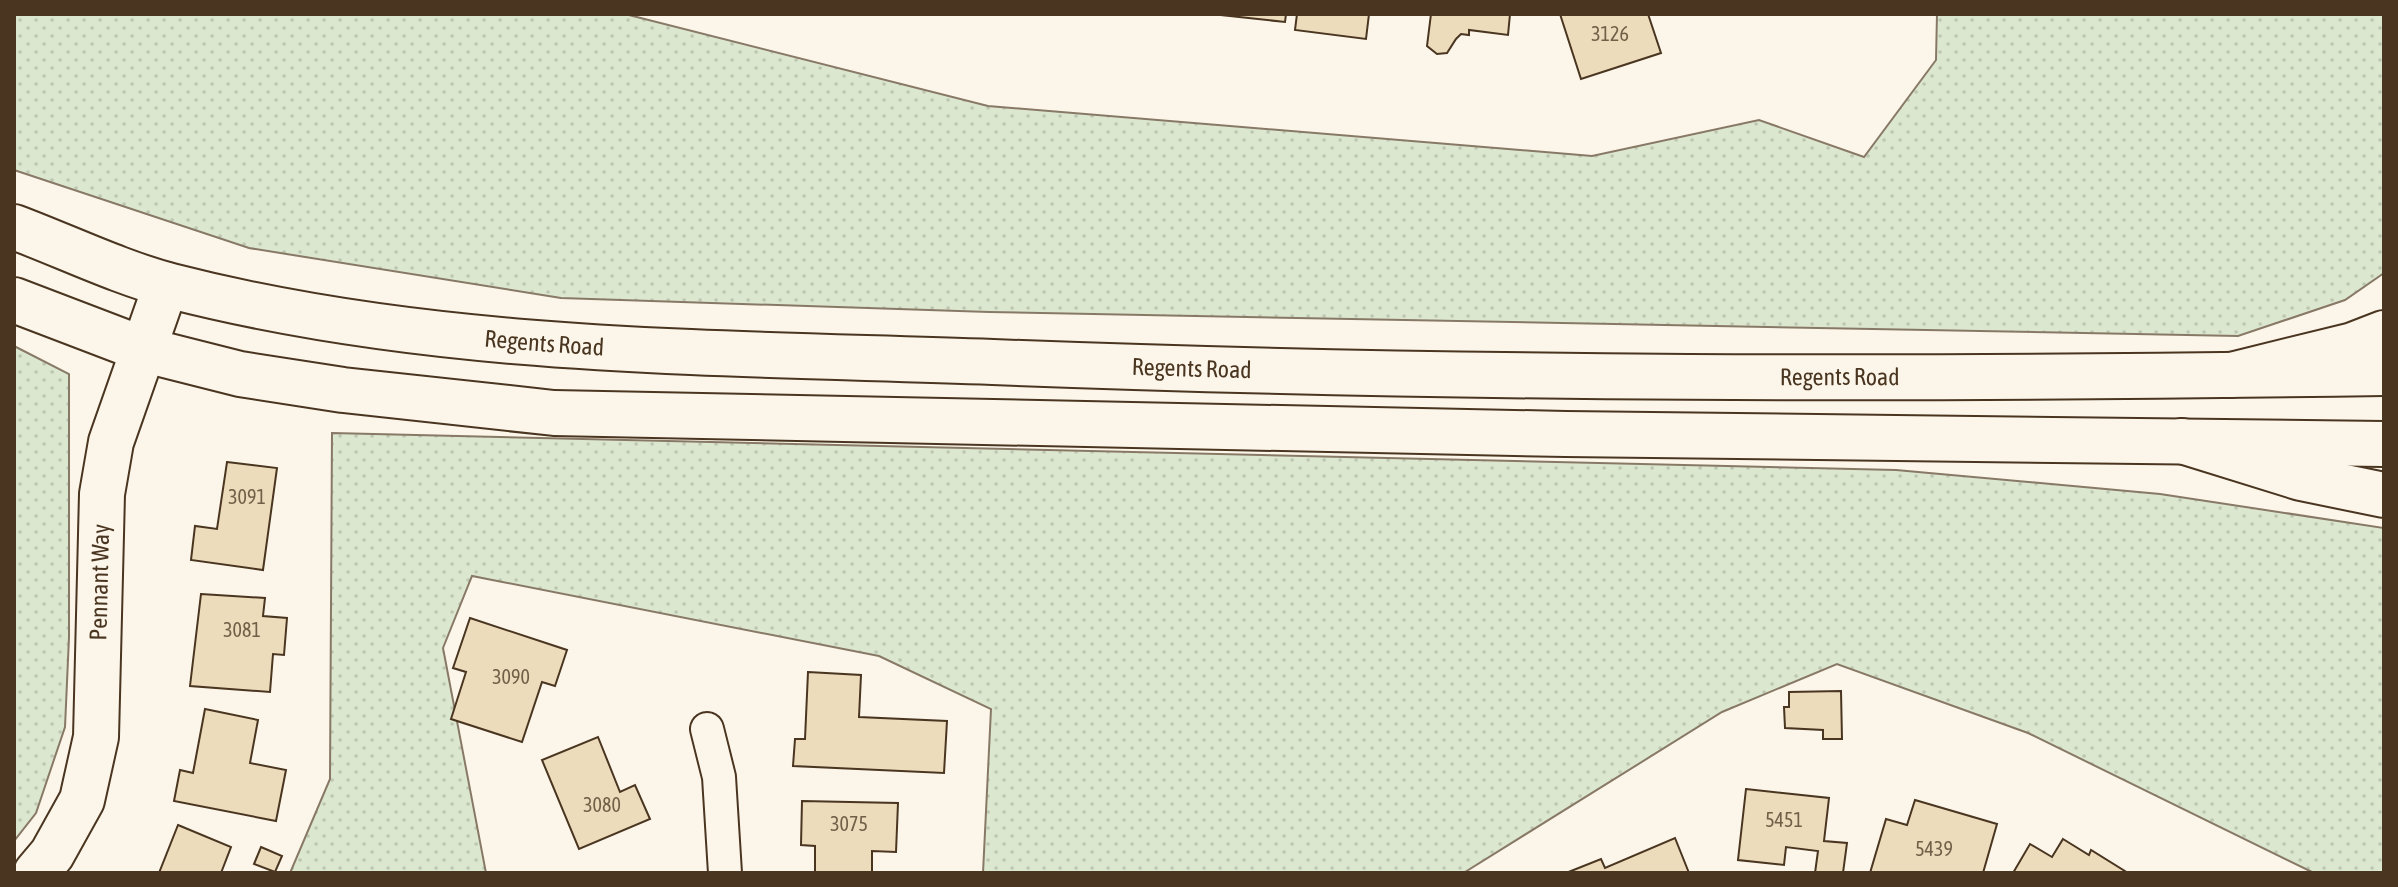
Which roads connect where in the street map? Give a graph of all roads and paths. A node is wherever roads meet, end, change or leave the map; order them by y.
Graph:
1 (14, 227) edge
2 (166, 285) junction
3 (14, 300) edge
4 (2384, 333) edge
5 (145, 350) junction
6 (2384, 373) edge
7 (2231, 375) junction
8 (2182, 441) junction
9 (2384, 444) edge
10 (2384, 495) edge
11 (707, 729) dead end
12 (36, 873) edge
13 (725, 873) edge

1 - 2 main road, Regents Road
2 - 5 main road, Pennant Way
2 - 7 main road, Regents Road
3 - 5 main road
4 - 7 main road
5 - 8 main road
5 - 12 main road, Pennant Way
6 - 7 main road, Regents Road
8 - 9 main road
8 - 10 main road
11 - 13 street

